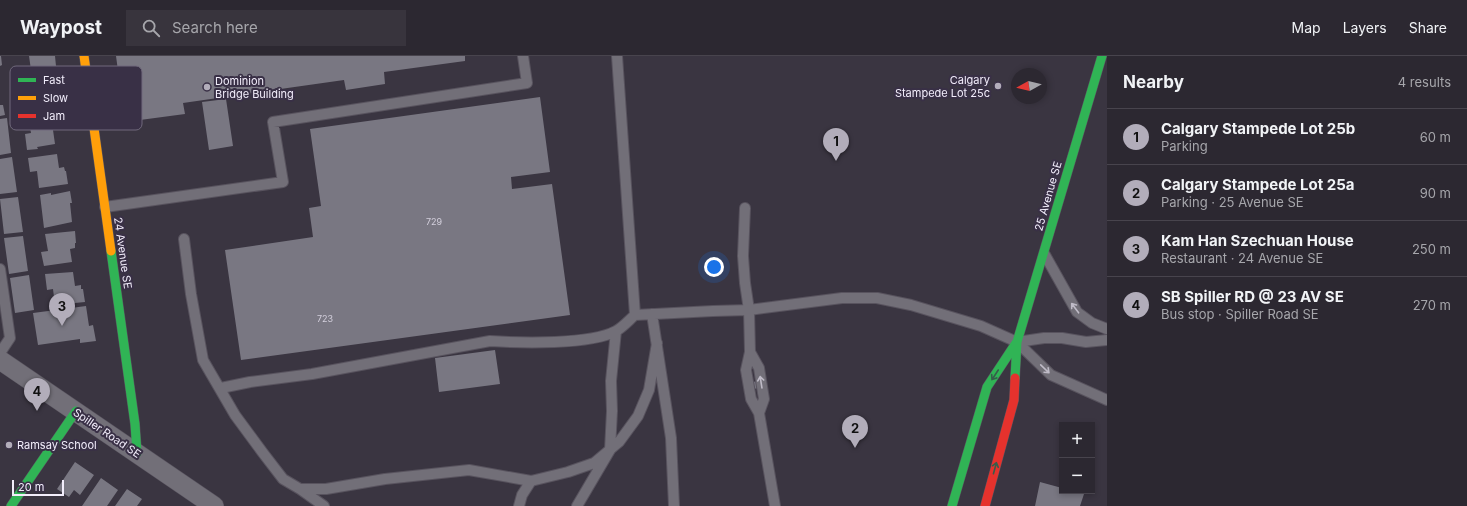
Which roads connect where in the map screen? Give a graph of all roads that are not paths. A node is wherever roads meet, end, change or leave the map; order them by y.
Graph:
1 (84, 56) edge
2 (523, 56) edge
3 (617, 56) edge
4 (1102, 56) edge
5 (85, 66) edge
6 (94, 130) edge
7 (105, 207) junction
8 (746, 208) dead end
9 (184, 238) dead end
10 (1044, 253) junction
11 (0, 269) edge
12 (749, 310) junction
13 (652, 314) junction
14 (635, 315) junction
15 (1107, 329) edge
16 (616, 331) junction
17 (1107, 340) edge
18 (1017, 342) junction
19 (657, 343) junction
20 (0, 353) edge
21 (0, 360) edge
22 (221, 388) junction
23 (1107, 400) edge
24 (76, 411) junction
25 (610, 450) junction
26 (137, 453) junction
27 (531, 481) junction
28 (300, 489) junction
29 (11, 506) edge
30 (214, 506) edge
31 (324, 506) edge
32 (519, 506) edge
33 (577, 506) edge
34 (674, 506) edge
35 (775, 506) edge
36 (952, 506) edge
37 (985, 506) edge

1 - 5 street, 24 Avenue SE
2 - 7 lane
3 - 14 lane
4 - 10 street, 25 Avenue SE
6 - 7 street, 24 Avenue SE
7 - 26 street, 24 Avenue SE
8 - 12 lane
9 - 22 lane
15 -> 10 lane
10 - 18 street, 25 Avenue SE
11 - 20 lane
12 - 13 lane
12 - 18 lane
12 - 35 lane
13 - 14 lane
13 - 19 lane
14 - 16 lane
16 - 22 lane
16 - 25 lane
17 - 18 lane
18 -> 23 lane
18 -> 36 street, 25 Avenue SE
37 -> 18 street, 25 Avenue SE
19 - 25 lane
19 - 34 lane
21 - 24 street, Spiller Road SE
22 - 28 lane
24 - 26 street, Spiller Road SE
24 - 29 street
25 - 27 lane
25 - 33 lane
26 - 30 street, Spiller Road SE
27 - 28 lane
27 - 32 lane
28 - 31 lane

